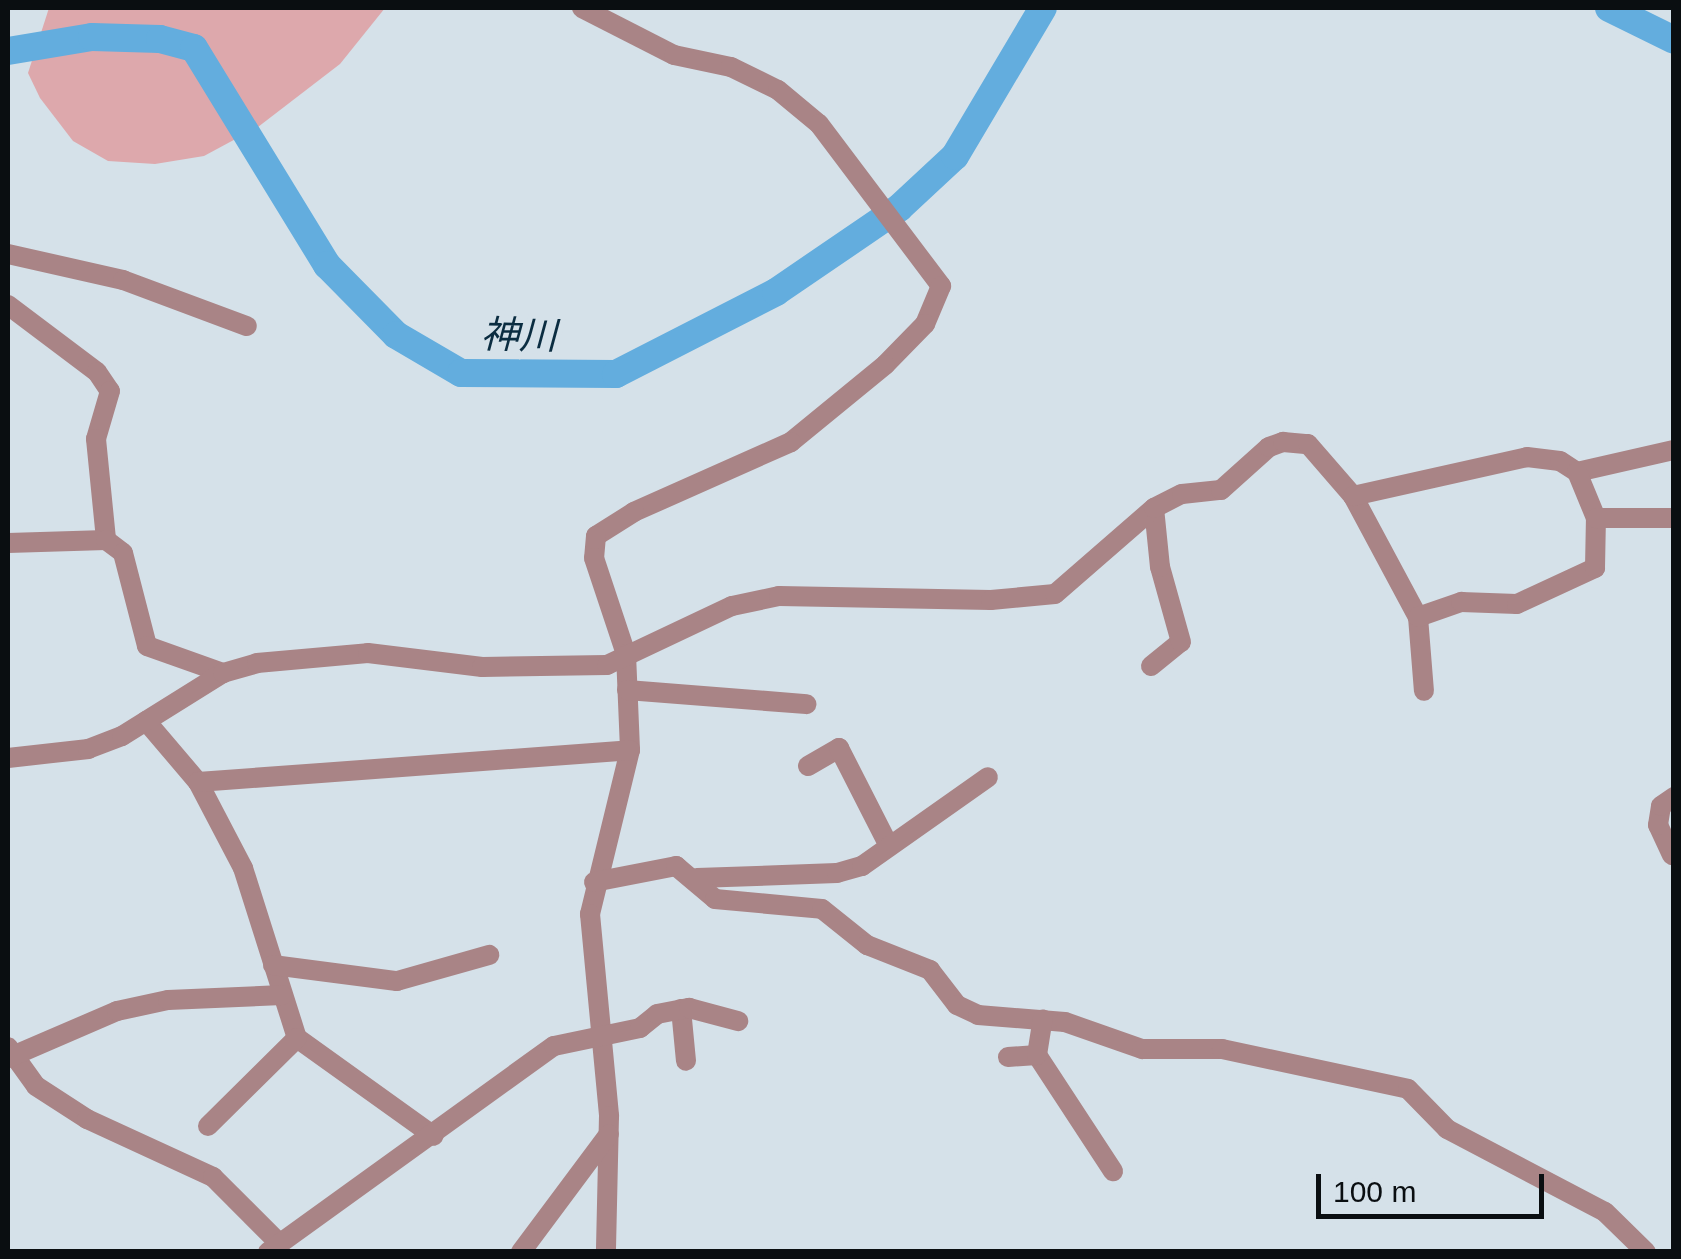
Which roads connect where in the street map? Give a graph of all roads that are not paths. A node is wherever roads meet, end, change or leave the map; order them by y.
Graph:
1 (582, 8) edge
2 (8, 254) edge
3 (8, 305) edge
4 (247, 326) dead end
5 (1674, 450) edge
6 (1576, 472) junction
7 (1354, 496) junction
8 (1154, 508) junction
9 (1596, 518) junction
10 (1674, 518) edge
11 (106, 540) junction
12 (8, 543) edge
13 (1418, 616) junction
14 (626, 654) junction
15 (1151, 666) dead end
16 (223, 673) junction
17 (627, 690) junction
18 (1424, 691) dead end
19 (806, 704) dead end
20 (146, 720) junction
21 (630, 750) junction
22 (8, 758) edge
23 (808, 766) dead end
24 (988, 777) dead end
25 (198, 782) junction
26 (1674, 797) edge
27 (890, 846) junction
28 (1672, 855) edge
29 (697, 878) junction
30 (594, 882) junction
31 (488, 956) dead end
32 (272, 965) junction
33 (282, 995) junction
34 (681, 1009) junction
35 (1043, 1018) junction
36 (738, 1021) dead end
37 (597, 1034) junction
38 (296, 1038) junction
39 (10, 1053) edge
40 (1037, 1055) junction
41 (1008, 1057) dead end
42 (686, 1061) dead end
43 (208, 1126) dead end
44 (608, 1134) junction
45 (434, 1136) junction
46 (1113, 1171) dead end
47 (274, 1248) edge
48 (522, 1252) edge
49 (606, 1252) edge
50 (1646, 1252) edge

1 - 14 street
2 - 4 street
3 - 11 street
5 - 6 street
6 - 7 street
6 - 9 street
7 - 8 street
7 - 13 street
8 - 14 street
8 - 15 street
9 - 10 street
9 - 13 street
11 - 12 street
11 - 16 street
13 - 18 street
14 - 16 street
14 - 17 street
16 - 20 street
17 - 19 street
17 - 21 street
20 - 22 street
20 - 25 street
21 - 25 street
21 - 30 street
23 - 27 street
24 - 27 street
25 - 32 street
26 - 28 street
27 - 29 street
29 - 30 street
29 - 35 street
30 - 37 street
31 - 32 street
32 - 33 street
33 - 38 street
33 - 39 street
34 - 36 street
34 - 37 street
34 - 42 street
35 - 40 street
35 - 50 street
37 - 44 street
37 - 45 street
38 - 43 street
38 - 45 street
39 - 47 street
40 - 41 street
40 - 46 street
44 - 48 street
44 - 49 street
45 - 47 street

